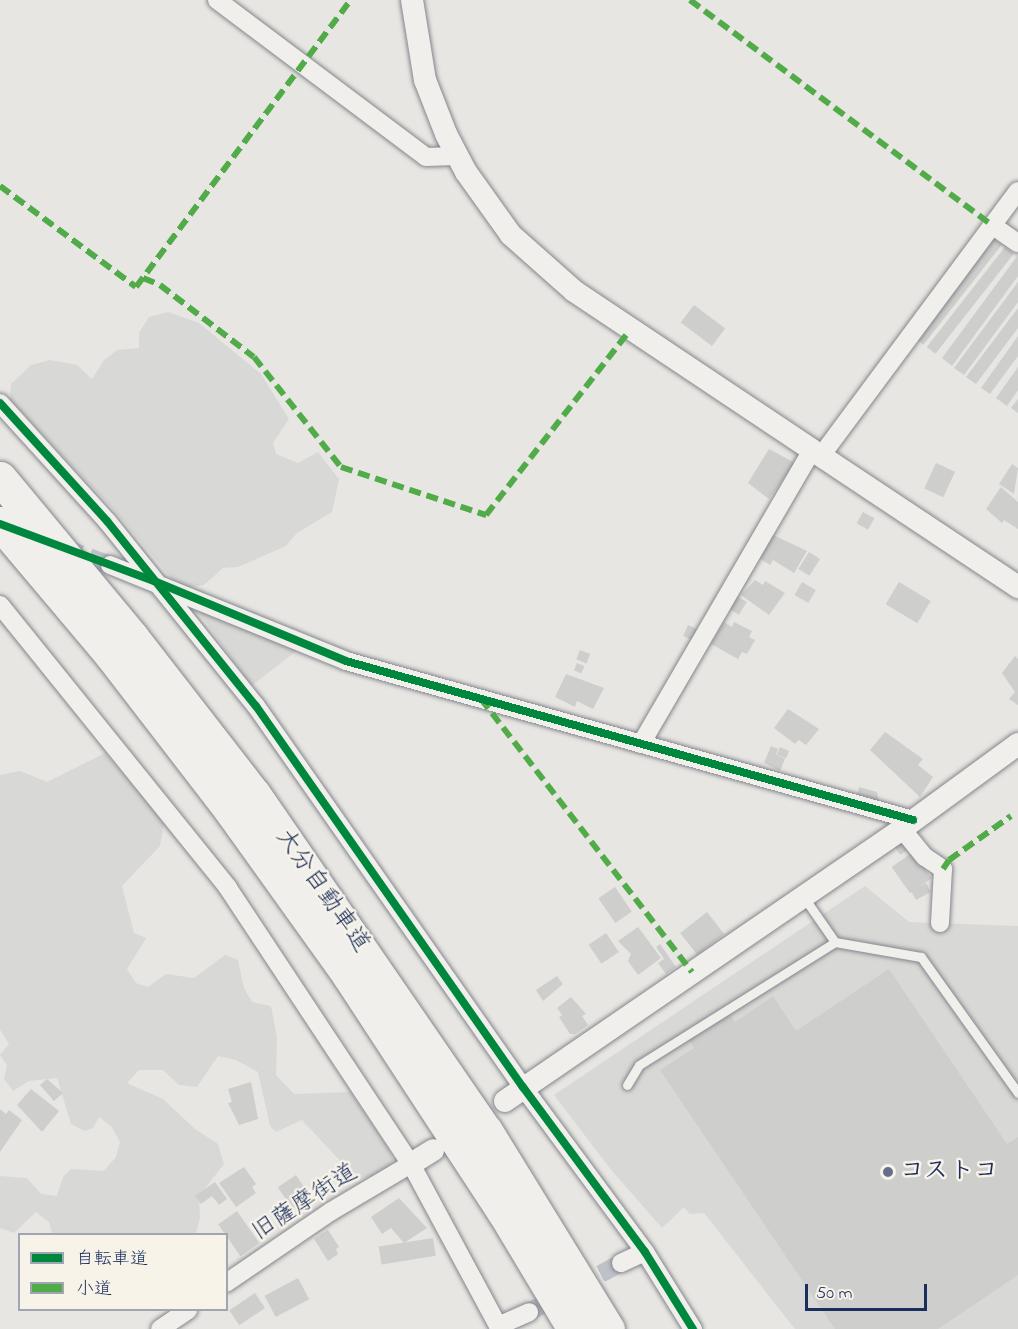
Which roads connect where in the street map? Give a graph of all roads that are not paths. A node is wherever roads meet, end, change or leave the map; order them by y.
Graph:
1 (217, 0) edge
2 (412, 0) edge
3 (457, 156) junction
4 (1018, 190) edge
5 (993, 225) junction
6 (1018, 243) edge
7 (0, 403) edge
8 (817, 453) junction
9 (0, 478) edge
10 (0, 523) edge
11 (110, 565) tunnel mouth
12 (153, 581) junction
13 (1018, 587) edge
14 (0, 605) edge
15 (641, 744) junction
16 (1018, 744) edge
17 (907, 825) junction
18 (803, 896) junction
19 (940, 923) dead end
20 (835, 942) junction
21 (627, 1085) dead end
22 (523, 1087) junction
23 (1018, 1093) edge
24 (505, 1101) dead end
25 (486, 1131) junction
26 (433, 1150) dead end
27 (411, 1164) junction
28 (645, 1252) junction
29 (621, 1263) tunnel mouth
30 (228, 1282) edge
31 (187, 1311) edge
32 (529, 1312) tunnel mouth
33 (499, 1328) edge
34 (160, 1329) edge
35 (574, 1329) edge
36 (608, 1329) edge
37 (627, 1329) edge
38 (693, 1329) edge

1 - 3 street
2 - 3 street
3 - 8 street
4 - 5 street
5 - 6 street
5 - 8 street
7 - 12 street
8 - 13 street
8 - 15 street
9 - 25 highway, 大分自動車道
10 - 35 highway, 大分自動車道
11 - 12 street
12 - 15 street
12 - 22 street
14 - 27 street
15 - 17 street
16 - 17 street
17 - 18 street
17 - 19 street
18 - 20 lane
18 - 22 street
20 - 21 lane
20 - 23 lane
22 - 24 street
22 - 28 street
25 - 36 highway, 大分自動車道
25 - 37 highway
26 - 27 street
27 - 30 street, 旧薩摩街道
27 - 33 street
28 - 29 street
28 - 38 street
31 - 34 street
32 - 33 street

